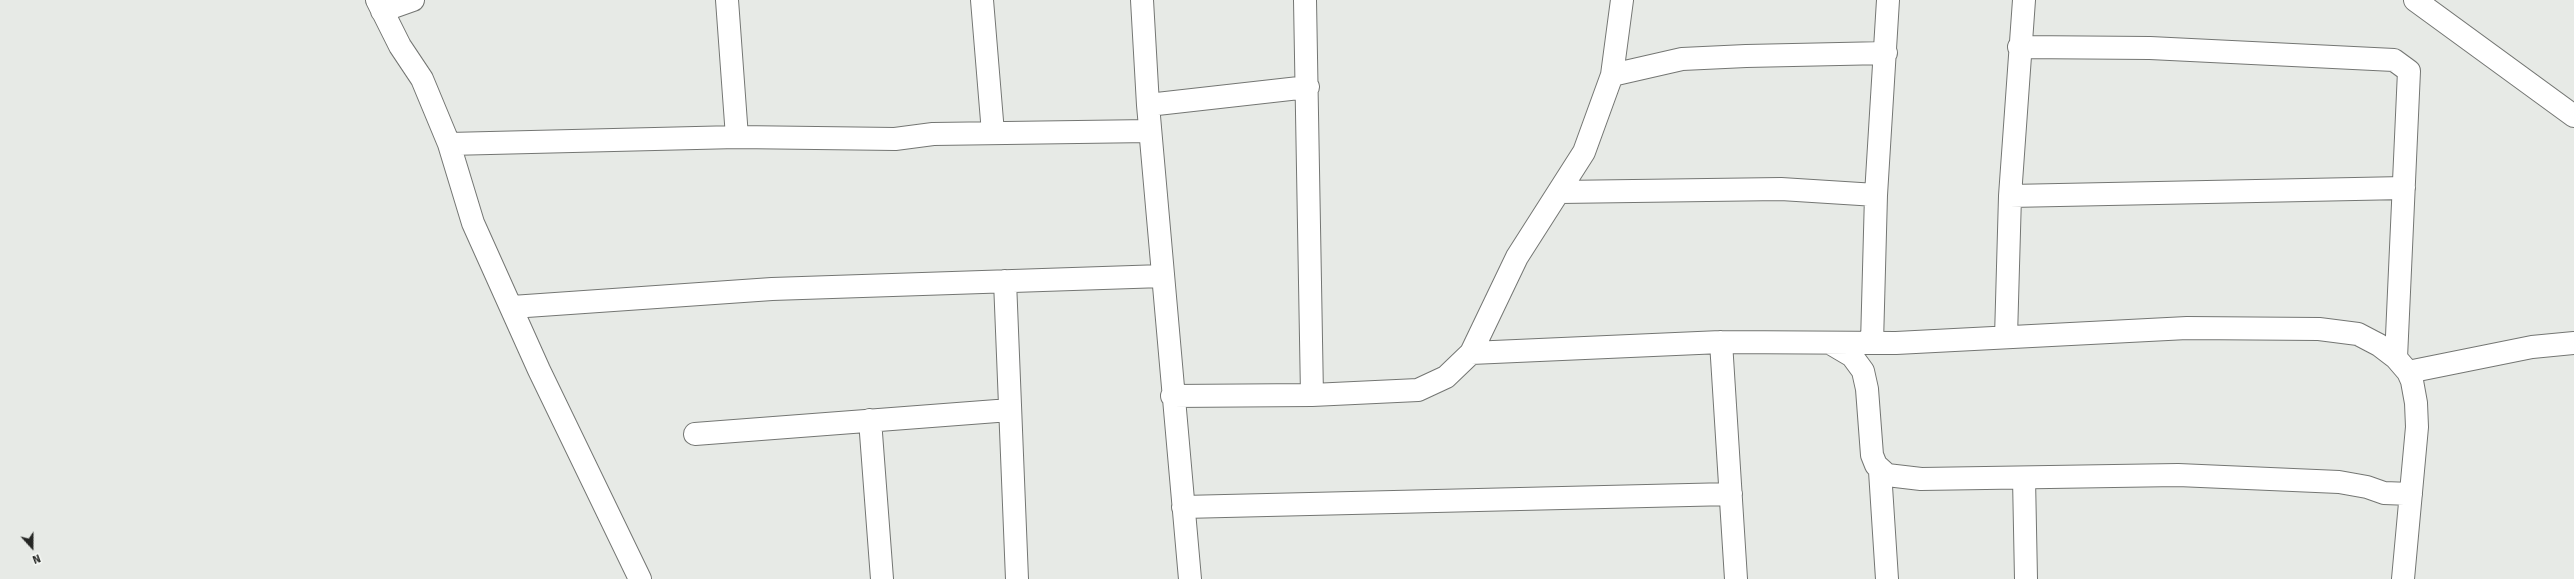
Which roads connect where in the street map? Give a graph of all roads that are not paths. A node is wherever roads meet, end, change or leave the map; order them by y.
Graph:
1 (413, 0) edge
2 (728, 0) edge
3 (982, 0) edge
4 (1142, 0) edge
5 (1305, 0) edge
6 (1622, 0) edge
7 (1888, 0) edge
8 (2024, 0) edge
9 (2415, 0) edge
10 (380, 5) edge
11 (2019, 48) junction
12 (1886, 53) junction
13 (1612, 75) junction
14 (1308, 87) junction
15 (1148, 105) junction
16 (2574, 116) edge
17 (1150, 131) junction
18 (993, 133) junction
19 (737, 137) junction
20 (449, 144) junction
21 (2404, 188) junction
22 (1560, 192) junction
23 (1876, 195) junction
24 (2010, 196) junction
25 (1163, 276) junction
26 (1005, 281) junction
27 (512, 308) junction
28 (2006, 337) junction
29 (1721, 342) junction
30 (1830, 343) junction
31 (1872, 343) junction
32 (2574, 343) edge
33 (1471, 353) junction
34 (2402, 365) junction
35 (1312, 395) junction
36 (1172, 396) junction
37 (1010, 410) junction
38 (870, 420) junction
39 (695, 434) dead end
40 (1880, 471) junction
41 (2024, 478) junction
42 (1731, 494) junction
43 (2411, 494) junction
44 (1183, 507) junction
45 (640, 579) edge
46 (882, 579) edge
47 (1017, 579) edge
48 (1190, 579) edge
49 (1736, 579) edge
50 (1887, 579) edge
51 (2026, 579) edge
52 (2403, 579) edge

1 - 10 street
2 - 19 street
3 - 18 street
4 - 15 street
5 - 14 street
6 - 13 street
7 - 12 street
8 - 11 street
9 - 16 street
10 - 20 street
11 - 21 street
11 - 24 street
12 - 13 street
12 - 23 street
13 - 22 street
14 - 15 street
14 - 35 street
15 - 17 street
17 - 18 street
17 - 25 street
18 - 19 street
19 - 20 street
20 - 27 street
21 - 24 street
21 - 34 street
22 - 23 street
22 - 33 street
23 - 31 street
24 - 28 street
25 - 26 street
25 - 36 street
26 - 27 street
26 - 37 street
27 - 45 street
28 - 31 street
28 - 34 street
29 - 30 street
29 - 33 street
29 - 42 street
30 - 31 street
30 - 40 street
32 - 34 street
33 - 35 street
34 - 43 street
35 - 36 street
36 - 44 street
37 - 38 street
37 - 47 street
38 - 39 street
38 - 46 street
40 - 41 street
40 - 50 street
41 - 43 street
41 - 51 street
42 - 44 street
42 - 49 street
43 - 52 street
44 - 48 street

